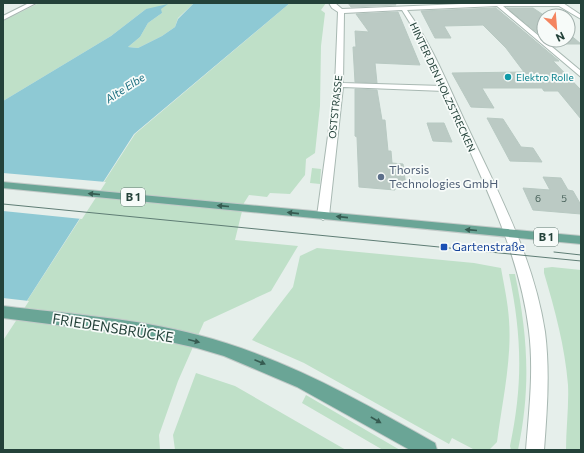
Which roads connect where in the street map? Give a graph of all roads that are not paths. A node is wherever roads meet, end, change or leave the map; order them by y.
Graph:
1 (33, 3) edge
2 (332, 3) edge
3 (497, 3) edge
4 (560, 3) edge
5 (403, 8) junction
6 (341, 11) junction
7 (3, 18) edge
8 (581, 18) edge
9 (581, 75) edge
10 (339, 85) junction
11 (446, 89) junction
12 (3, 185) edge
13 (323, 216) junction
14 (510, 234) junction
15 (581, 240) edge
16 (3, 312) edge
17 (428, 450) edge
18 (535, 450) edge

1 - 7 street
2 - 6 street
3 - 4 street
3 - 5 street
3 - 9 street
4 - 8 street
5 - 6 street
5 - 11 street, HINTER DEN HOLZSTRECKEN
6 - 10 street, OSTSTRASSE
10 - 11 street
10 - 13 street, OSTSTRASSE
11 - 14 street, HINTER DEN HOLZSTRECKEN
13 -> 12 main road, B 1
14 -> 13 main road, B 1
14 - 15 main road, B 1
14 - 18 street, HINTER DEN HOLZSTRECKEN
16 -> 17 main road, FRIEDENSBRÜCKE

